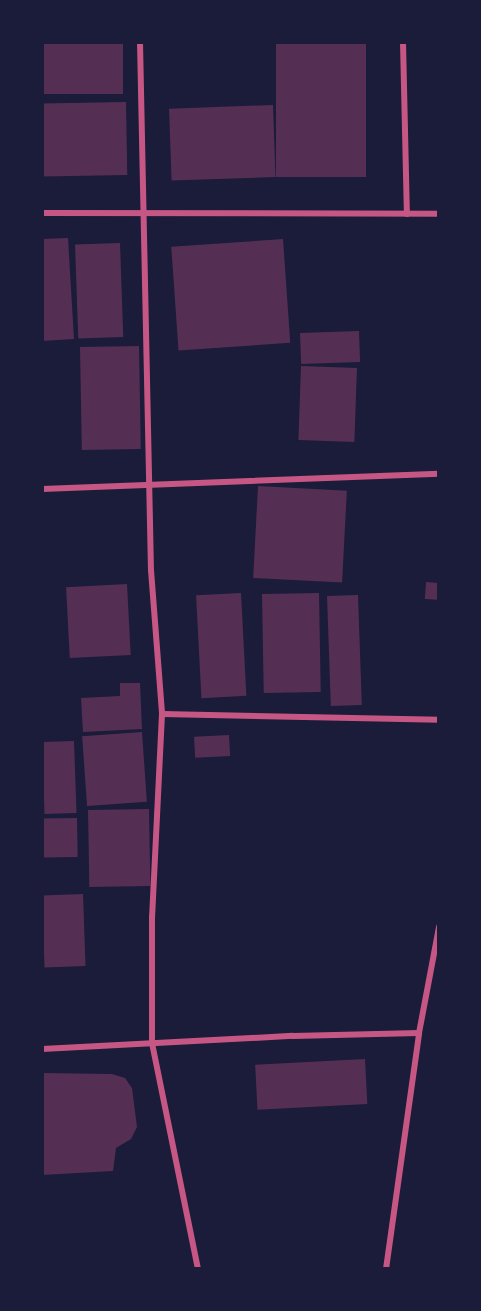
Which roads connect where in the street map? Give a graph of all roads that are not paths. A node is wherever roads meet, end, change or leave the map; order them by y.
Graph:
1 (140, 42) edge
2 (403, 42) edge
3 (142, 212) junction
4 (42, 213) edge
5 (407, 214) junction
6 (439, 214) edge
7 (439, 474) edge
8 (151, 483) junction
9 (42, 489) edge
10 (162, 714) junction
11 (439, 720) edge
12 (439, 927) edge
13 (419, 1034) junction
14 (152, 1043) junction
15 (42, 1049) edge
16 (198, 1269) edge
17 (386, 1269) edge

1 - 3 street
2 - 5 street
3 - 4 street
3 - 5 street
3 - 8 street
5 - 6 street
7 - 8 street
8 - 9 street
8 - 10 street
10 - 11 street
10 - 14 street
12 - 13 street
13 - 14 street
13 - 17 street
14 - 15 street
14 - 16 street

